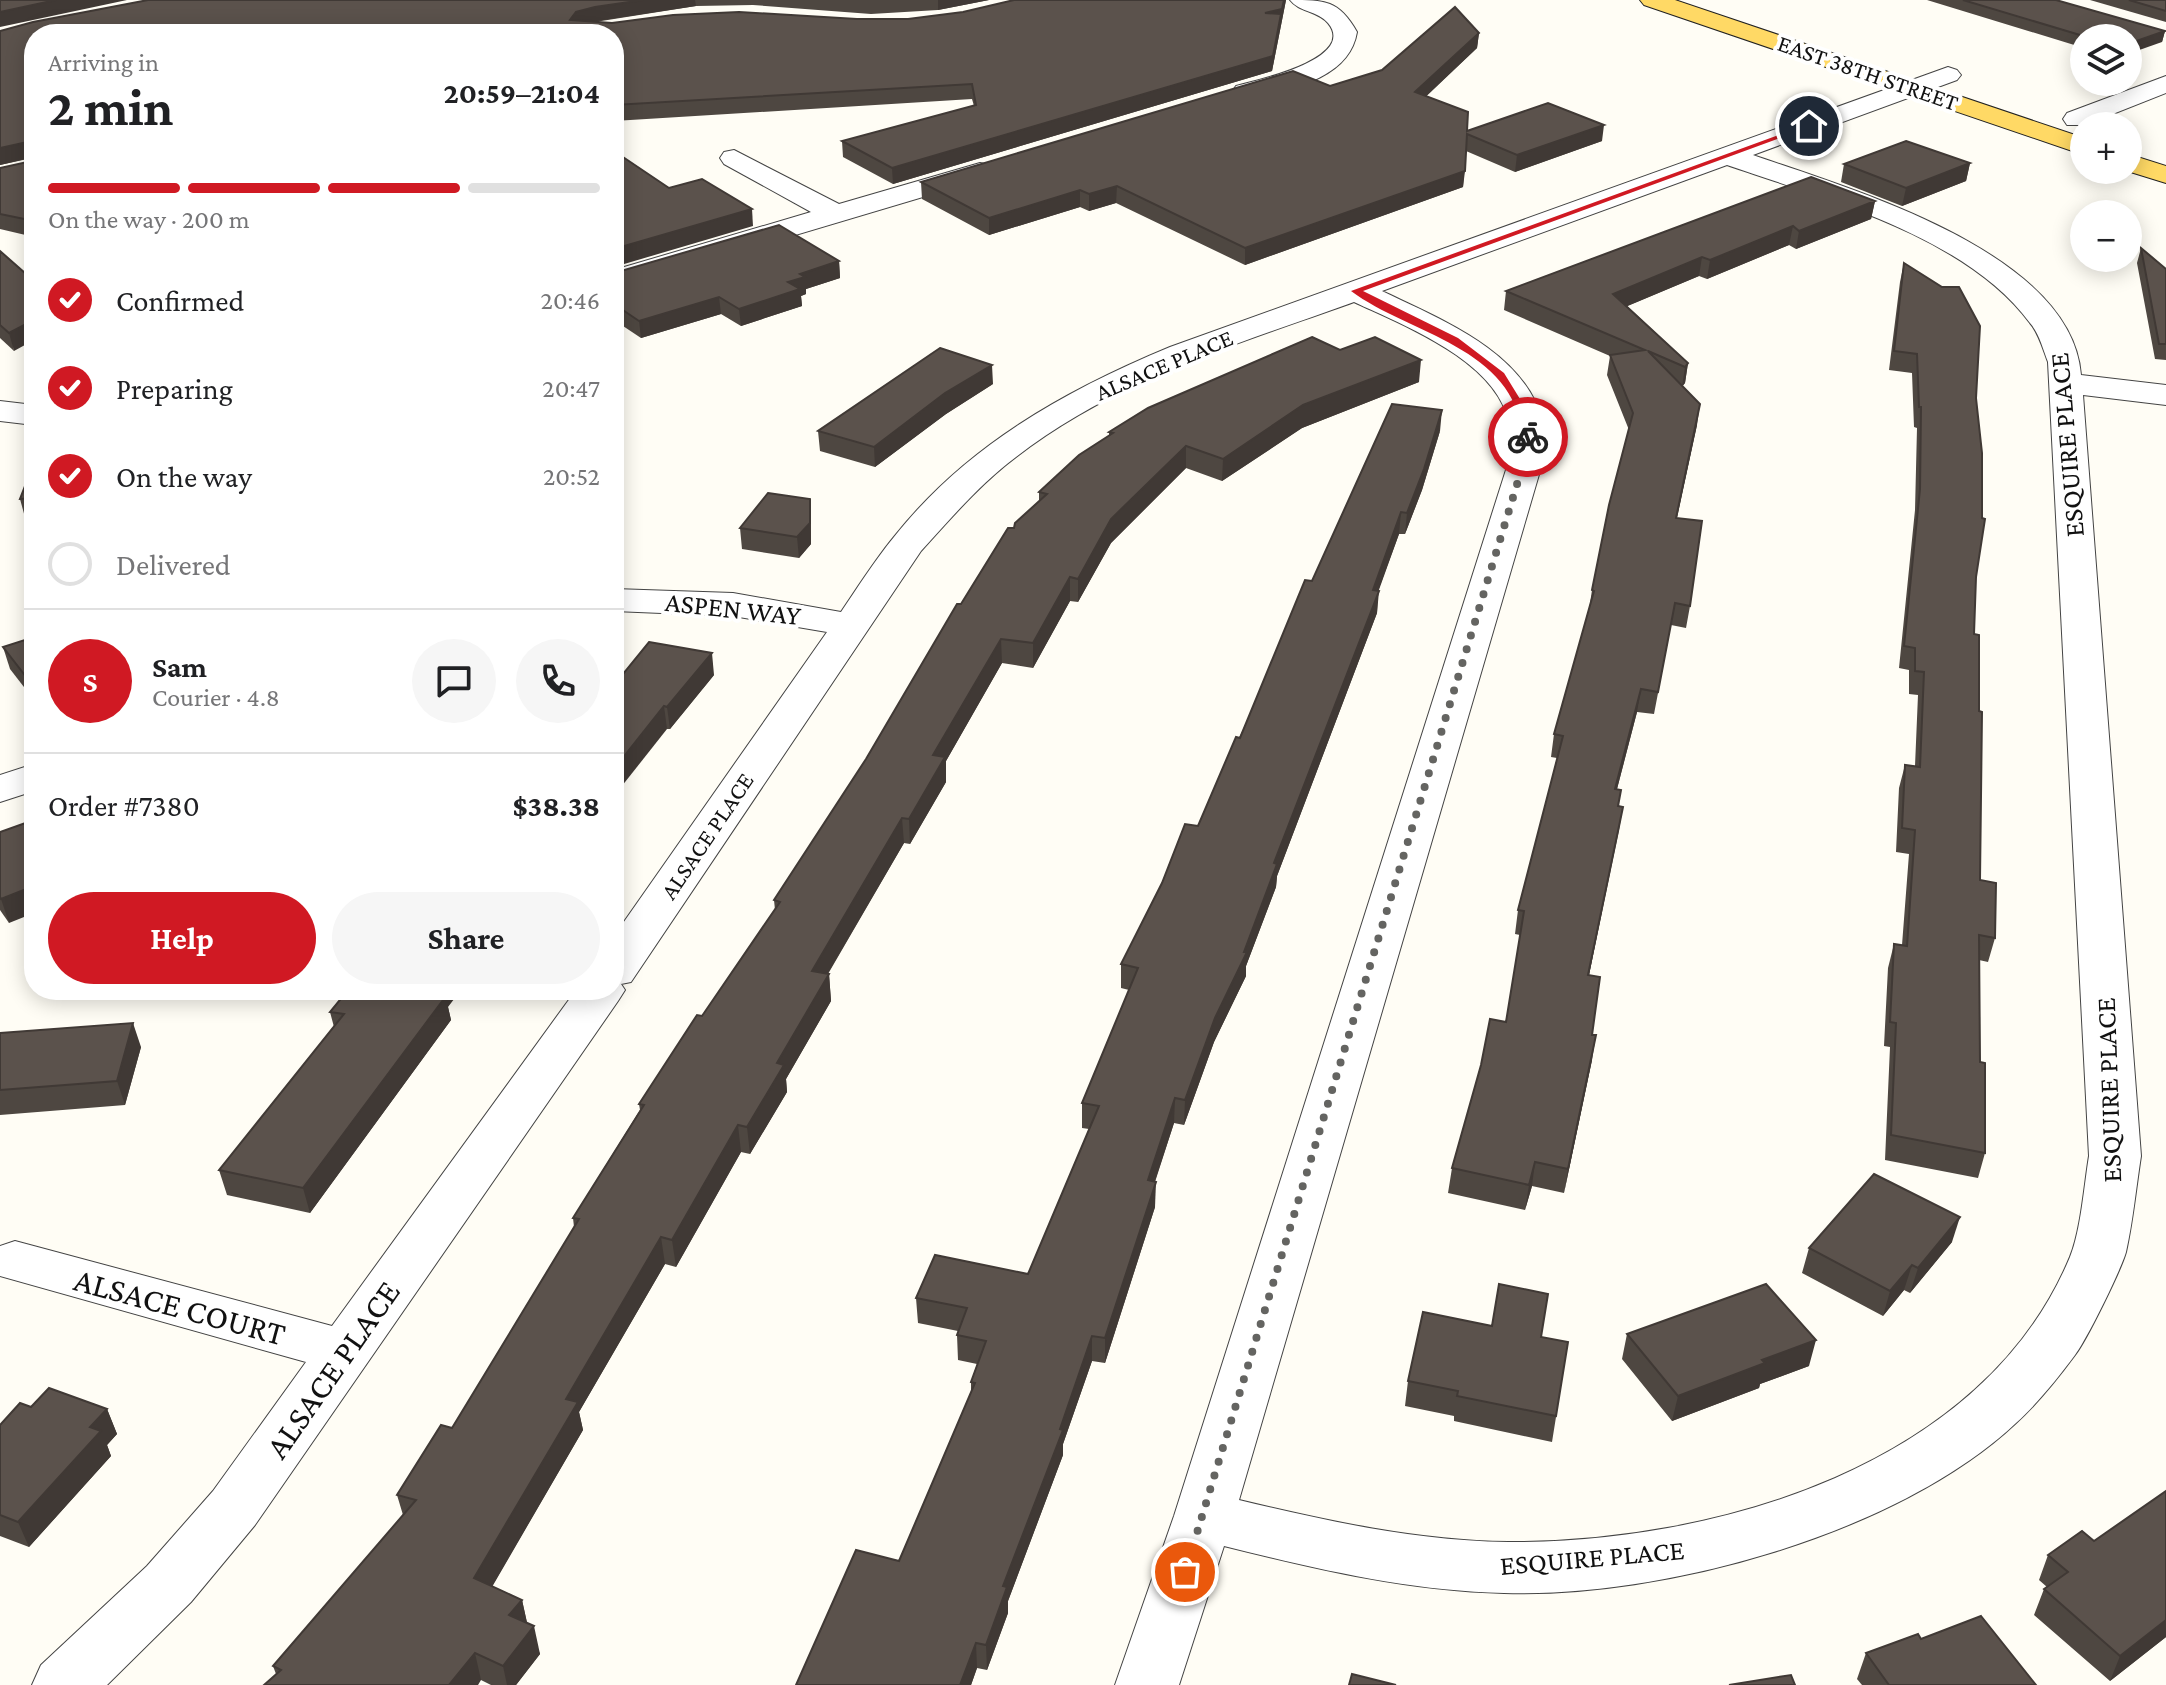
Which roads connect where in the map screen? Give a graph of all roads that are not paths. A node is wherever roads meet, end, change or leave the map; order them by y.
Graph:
1 (1302, 0) edge
2 (1652, 0) edge
3 (1721, 0) edge
4 (1857, 43) dead end
5 (1914, 75) junction
6 (1948, 75) joint
7 (2166, 84) edge
8 (1224, 98) edge
9 (2109, 112) edge
10 (2070, 117) edge
11 (2070, 141) edge
12 (2142, 141) edge
13 (2166, 149) edge
14 (1729, 156) junction
15 (734, 158) dead end
16 (1002, 164) edge
17 (2142, 167) edge
18 (2166, 175) edge
19 (836, 214) junction
20 (624, 277) edge
21 (1356, 291) junction
22 (2065, 383) junction
23 (2166, 395) edge
24 (0, 411) edge
25 (24, 414) edge
26 (624, 600) edge
27 (850, 626) junction
28 (24, 781) edge
29 (0, 789) edge
30 (624, 956) edge
31 (594, 1000) edge
32 (15, 1261) dead end
33 (345, 1351) junction
34 (1204, 1516) junction
35 (64, 1685) edge
36 (1147, 1685) edge

1 - 8 street
2 - 5 main road, EAST 38TH STREET
3 - 4 main road, EAST 38TH STREET
5 - 6 street, ALSACE PLACE
5 - 11 main road, EAST 38TH STREET
5 - 14 street, ALSACE PLACE
6 - 10 main road, EAST 38TH STREET
7 - 9 street
12 - 13 main road
14 - 21 street, ALSACE PLACE
14 - 22 street, ESQUIRE PLACE
15 - 19 street
16 - 19 street
17 - 18 main road
19 - 20 street
21 - 27 street, ALSACE PLACE
21 - 34 street
22 - 23 street
22 - 34 street, ESQUIRE PLACE
24 - 25 street
26 - 27 street, ASPEN WAY
27 - 30 street, ALSACE PLACE
28 - 29 street
31 - 33 street, ALSACE PLACE
32 - 33 street, ALSACE COURT
33 - 35 street, ALSACE PLACE
34 - 36 street

